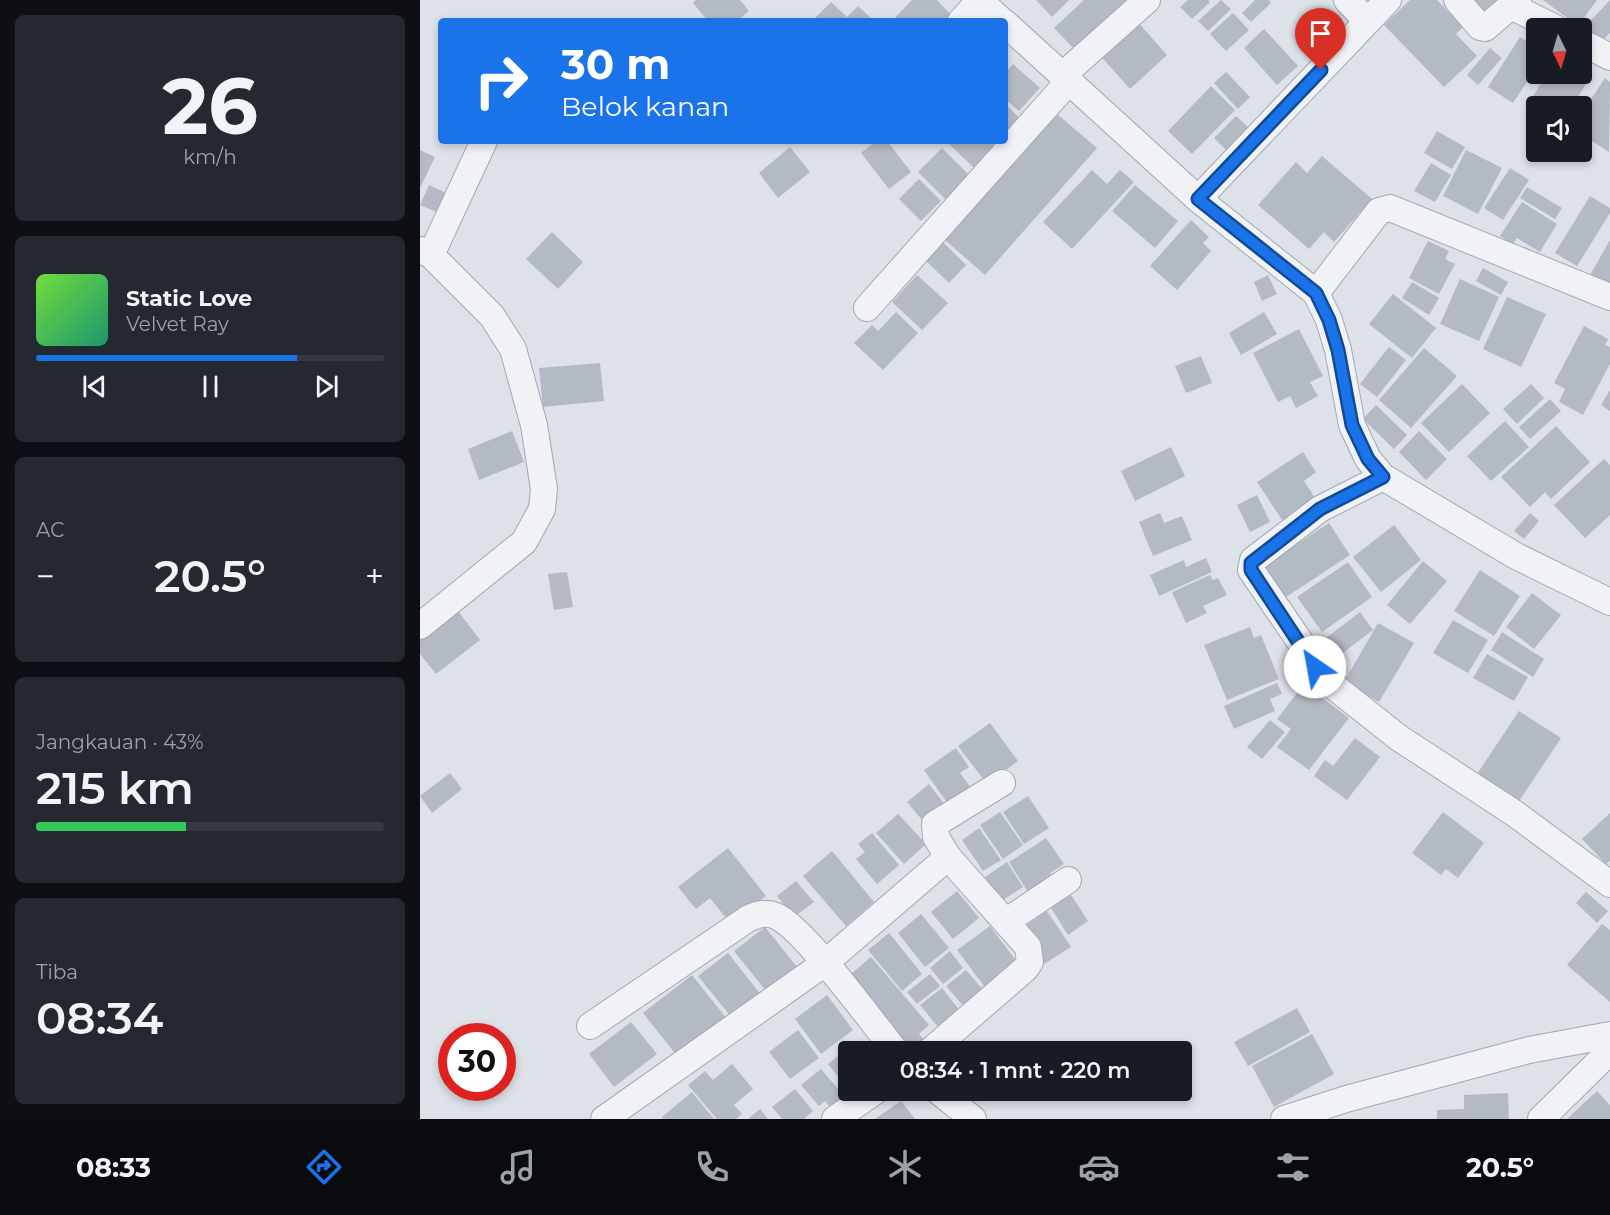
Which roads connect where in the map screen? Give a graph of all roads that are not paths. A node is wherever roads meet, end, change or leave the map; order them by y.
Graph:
1 (979, 0) edge
2 (1147, 0) edge
3 (1347, 0) edge
4 (1388, 0) edge
5 (1456, 0) edge
6 (1515, 4) edge
7 (964, 18) edge
8 (999, 18) edge
9 (1538, 18) edge
10 (1367, 21) junction
11 (1008, 26) edge
12 (1592, 48) edge
13 (1610, 57) edge
14 (1066, 78) junction
15 (482, 144) edge
16 (1198, 199) junction
17 (426, 253) edge
18 (1316, 293) junction
19 (1610, 297) edge
20 (867, 308) dead end
21 (1383, 477) junction
22 (1610, 602) edge
23 (420, 626) edge
24 (1002, 783) dead end
25 (948, 857) junction
26 (1068, 880) dead end
27 (1610, 884) edge
28 (1007, 921) junction
29 (825, 963) junction
30 (590, 1026) dead end
31 (1610, 1035) edge
32 (887, 1041) edge
33 (942, 1041) edge
34 (1610, 1051) edge
35 (861, 1101) edge
36 (950, 1101) edge
37 (604, 1119) edge
38 (835, 1119) edge
39 (972, 1119) edge
40 (1284, 1119) edge
41 (1541, 1119) edge

1 - 7 street
1 - 8 street
2 - 14 street
3 - 10 street
4 - 10 street
5 - 6 street
6 - 9 street
10 - 16 street
11 - 14 street
12 - 13 street
14 - 16 street
14 - 20 street
15 - 17 street
16 - 18 street
17 - 23 street
18 - 19 street
18 - 21 street
21 - 22 street
21 - 27 street
24 - 25 street
25 - 28 street
25 - 29 street
26 - 28 street
28 - 33 street
29 - 30 street
29 - 32 street
29 - 37 street
31 - 40 street
34 - 41 street
35 - 38 street
36 - 39 street

